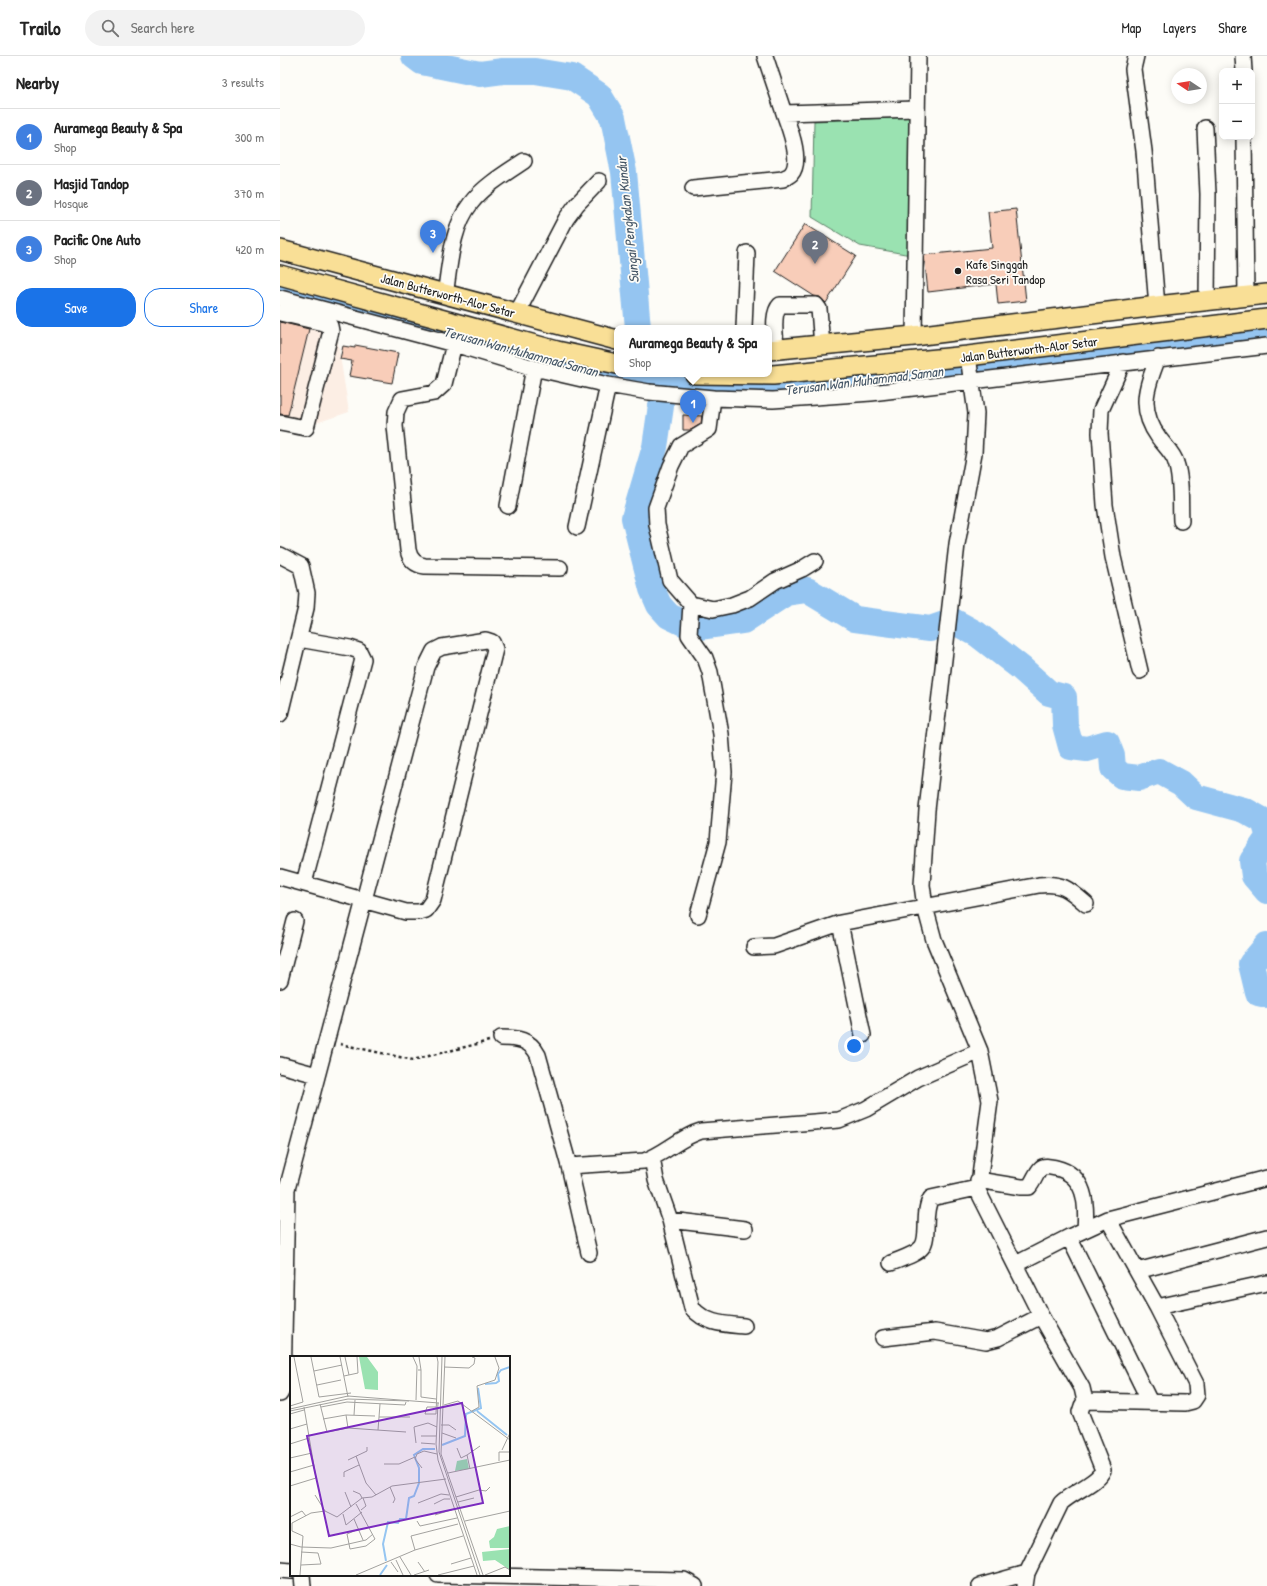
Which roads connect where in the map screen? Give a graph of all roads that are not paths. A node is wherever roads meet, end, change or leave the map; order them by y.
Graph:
1 (765, 56) edge
2 (918, 56) edge
3 (1136, 56) edge
4 (1244, 56) edge
5 (1244, 68) edge
6 (916, 109) junction
7 (784, 113) junction
8 (1205, 128) dead end
9 (1244, 140) edge
10 (524, 161) dead end
11 (599, 181) dead end
12 (693, 188) dead end
13 (280, 250) edge
14 (747, 253) dead end
15 (280, 275) edge
16 (444, 294) junction
17 (1267, 294) edge
18 (1246, 297) junction
19 (280, 298) edge
20 (1207, 301) junction
21 (1157, 306) junction
22 (280, 313) edge
23 (310, 313) junction
24 (517, 313) junction
25 (1267, 319) edge
26 (744, 325) edge
27 (914, 336) junction
28 (614, 339) edge
29 (454, 344) junction
30 (822, 346) junction
31 (1267, 346) edge
32 (773, 350) edge
33 (968, 356) junction
34 (1158, 358) junction
35 (1123, 362) junction
36 (614, 363) edge
37 (534, 368) junction
38 (772, 375) edge
39 (972, 381) junction
40 (608, 385) junction
41 (713, 398) junction
42 (280, 423) edge
43 (508, 506) dead end
44 (1181, 521) dead end
45 (577, 527) dead end
46 (280, 555) edge
47 (815, 561) dead end
48 (560, 568) dead end
49 (691, 606) junction
50 (299, 639) junction
51 (1140, 671) dead end
52 (280, 714) edge
53 (280, 877) edge
54 (304, 883) junction
55 (363, 900) junction
56 (1086, 904) dead end
57 (925, 907) junction
58 (698, 915) dead end
59 (295, 921) dead end
60 (840, 923) junction
61 (754, 947) dead end
62 (280, 980) edge
63 (863, 1035) dead end
64 (501, 1038) road end
65 (980, 1051) junction
66 (280, 1065) edge
67 (317, 1075) junction
68 (652, 1158) junction
69 (569, 1166) junction
70 (1267, 1178) edge
71 (978, 1184) junction
72 (284, 1189) edge
73 (1108, 1219) junction
74 (670, 1220) junction
75 (745, 1229) dead end
76 (1086, 1229) junction
77 (1069, 1237) junction
78 (1267, 1237) edge
79 (589, 1253) dead end
80 (891, 1263) dead end
81 (1016, 1264) junction
82 (1137, 1270) junction
83 (1267, 1283) edge
84 (1157, 1307) junction
85 (1041, 1316) junction
86 (744, 1326) dead end
87 (883, 1338) dead end
88 (280, 1394) edge
89 (1086, 1401) junction
90 (1150, 1402) junction
91 (280, 1570) edge
92 (290, 1571) edge
93 (302, 1576) edge
94 (456, 1576) edge
95 (1026, 1579) edge
96 (508, 1581) edge
97 (571, 1582) edge
98 (638, 1583) edge
99 (693, 1585) edge
100 (303, 1586) edge
101 (980, 1586) edge

1 - 7 street
2 - 6 street
3 - 21 street
4 - 5 street
6 - 7 street
6 - 27 street
7 - 12 street
8 - 20 street
9 - 18 street
10 - 16 street
11 - 24 street
13 - 16 main road, Jalan Butterworth-Alor Setar
14 - 26 street
15 - 36 main road, Jalan Butterworth-Alor Setar
16 - 24 main road, Jalan Butterworth-Alor Setar
17 - 18 main road, Jalan Butterworth-Alor Setar
18 - 20 main road, Jalan Butterworth-Alor Setar
19 - 23 street
20 - 21 main road, Jalan Butterworth-Alor Setar
21 - 27 main road, Jalan Butterworth-Alor Setar
22 - 23 street
23 - 29 street
23 - 42 street
24 - 28 main road, Jalan Butterworth-Alor Setar
25 - 33 main road, Jalan Butterworth-Alor Setar
27 - 30 main road, Jalan Butterworth-Alor Setar
29 - 37 street
29 - 48 street
30 - 32 main road, Jalan Butterworth-Alor Setar
30 - 32 street
31 - 34 street
33 - 38 main road, Jalan Butterworth-Alor Setar
33 - 39 street
34 - 35 street
34 - 44 street
35 - 39 street
35 - 51 street
37 - 40 street
37 - 43 street
39 - 41 street
39 - 57 street
40 - 41 street
40 - 45 street
41 - 49 street
46 - 50 street
47 - 49 street
49 - 58 street
50 - 52 street
50 - 54 street
53 - 54 street
54 - 55 street
55 - 55 street
55 - 67 street
56 - 57 street
57 - 60 street
57 - 65 street
59 - 62 street
60 - 61 street
60 - 63 street
64 - 69 street
65 - 68 street
65 - 71 street
66 - 67 street
67 - 72 street
68 - 69 street
68 - 74 street
69 - 79 street
70 - 73 street
71 - 76 street
71 - 80 street
71 - 81 street
72 - 88 street
73 - 76 street
73 - 82 street
74 - 75 street
74 - 86 street
76 - 77 street
77 - 81 street
77 - 90 street
78 - 82 street
81 - 85 street
82 - 84 street
83 - 84 street
84 - 90 street
85 - 87 street
85 - 89 street
89 - 90 street
89 - 95 street
91 - 92 street
93 - 100 street
94 - 96 street
95 - 101 street
96 - 97 street
97 - 98 street
98 - 99 street

